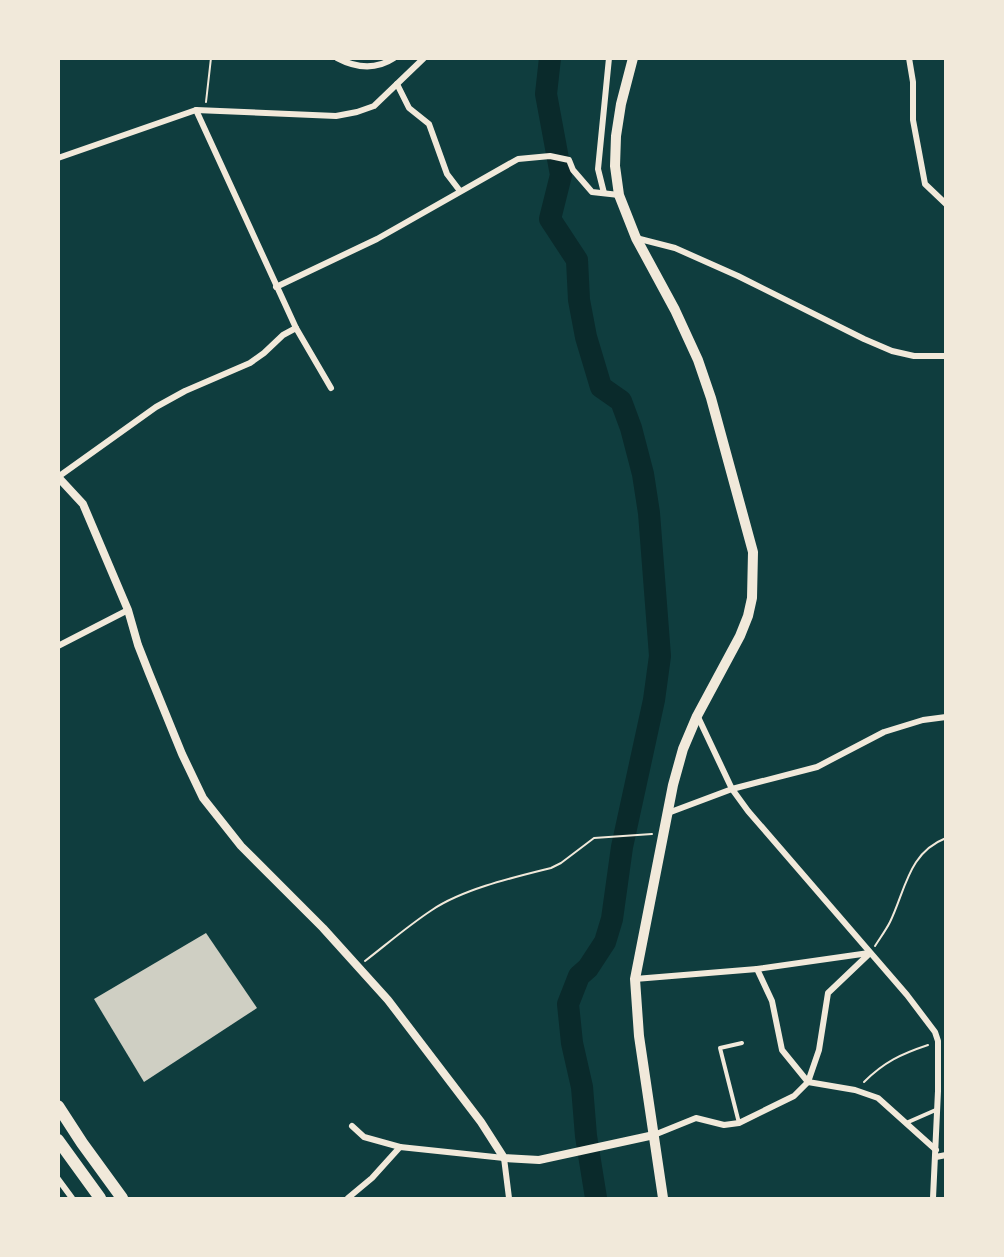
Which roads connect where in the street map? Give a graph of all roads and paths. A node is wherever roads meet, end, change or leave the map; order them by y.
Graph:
1 (211, 58) edge
2 (337, 58) edge
3 (394, 58) edge
4 (424, 58) edge
5 (609, 58) edge
6 (633, 58) edge
7 (909, 58) edge
8 (397, 84) junction
9 (196, 110) junction
10 (205, 111) junction
11 (58, 158) edge
12 (460, 191) junction
13 (604, 193) junction
14 (619, 195) junction
15 (945, 204) edge
16 (636, 238) junction
17 (276, 287) junction
18 (296, 328) junction
19 (945, 356) edge
20 (331, 388) dead end
21 (59, 477) edge
22 (128, 610) junction
23 (58, 646) edge
24 (697, 716) junction
25 (945, 717) edge
26 (732, 789) junction
27 (668, 813) junction
28 (663, 833) junction
29 (945, 838) edge
30 (870, 953) junction
31 (358, 966) junction
32 (757, 969) junction
33 (635, 979) junction
34 (945, 1039) edge
35 (938, 1041) junction
36 (742, 1043) dead end
37 (808, 1082) junction
38 (855, 1090) junction
39 (58, 1106) edge
40 (938, 1109) junction
41 (739, 1123) junction
42 (905, 1124) junction
43 (352, 1126) dead end
44 (654, 1135) junction
45 (58, 1140) edge
46 (400, 1147) junction
47 (936, 1153) junction
48 (945, 1155) edge
49 (504, 1158) junction
50 (58, 1179) edge
51 (72, 1198) edge
52 (100, 1198) edge
53 (122, 1198) edge
54 (348, 1198) edge
55 (509, 1198) edge
56 (663, 1198) edge
57 (933, 1198) edge

1 - 10 path
2 - 3 street
4 - 8 street
5 - 13 street
6 - 14 main road
7 - 15 street
8 - 10 street
8 - 12 street
9 - 10 street
9 - 11 street
9 - 17 street
12 - 13 street
12 - 17 street
13 - 14 street
14 - 16 main road
16 - 19 street
16 - 24 main road
17 - 18 street
18 - 20 street
18 - 21 street
21 - 22 street
22 - 23 street
22 - 31 street
24 - 26 street
24 - 27 main road
25 - 26 street
26 - 27 street
26 - 30 street
27 - 28 main road
28 - 31 path
28 - 33 main road
29 - 30 path
30 - 32 street
30 - 35 street
30 - 37 street
31 - 49 street
32 - 33 street
32 - 37 street
33 - 44 main road
34 - 35 street
35 - 38 path
35 - 40 street
36 - 41 lane
37 - 38 street
37 - 41 street
38 - 42 street
39 - 53 highway
40 - 42 lane
40 - 47 street
41 - 44 street
42 - 47 street
43 - 46 street
44 - 49 street
44 - 56 main road
45 - 52 highway
46 - 49 street
46 - 54 street
47 - 48 street
47 - 57 street
49 - 55 street
50 - 51 street

